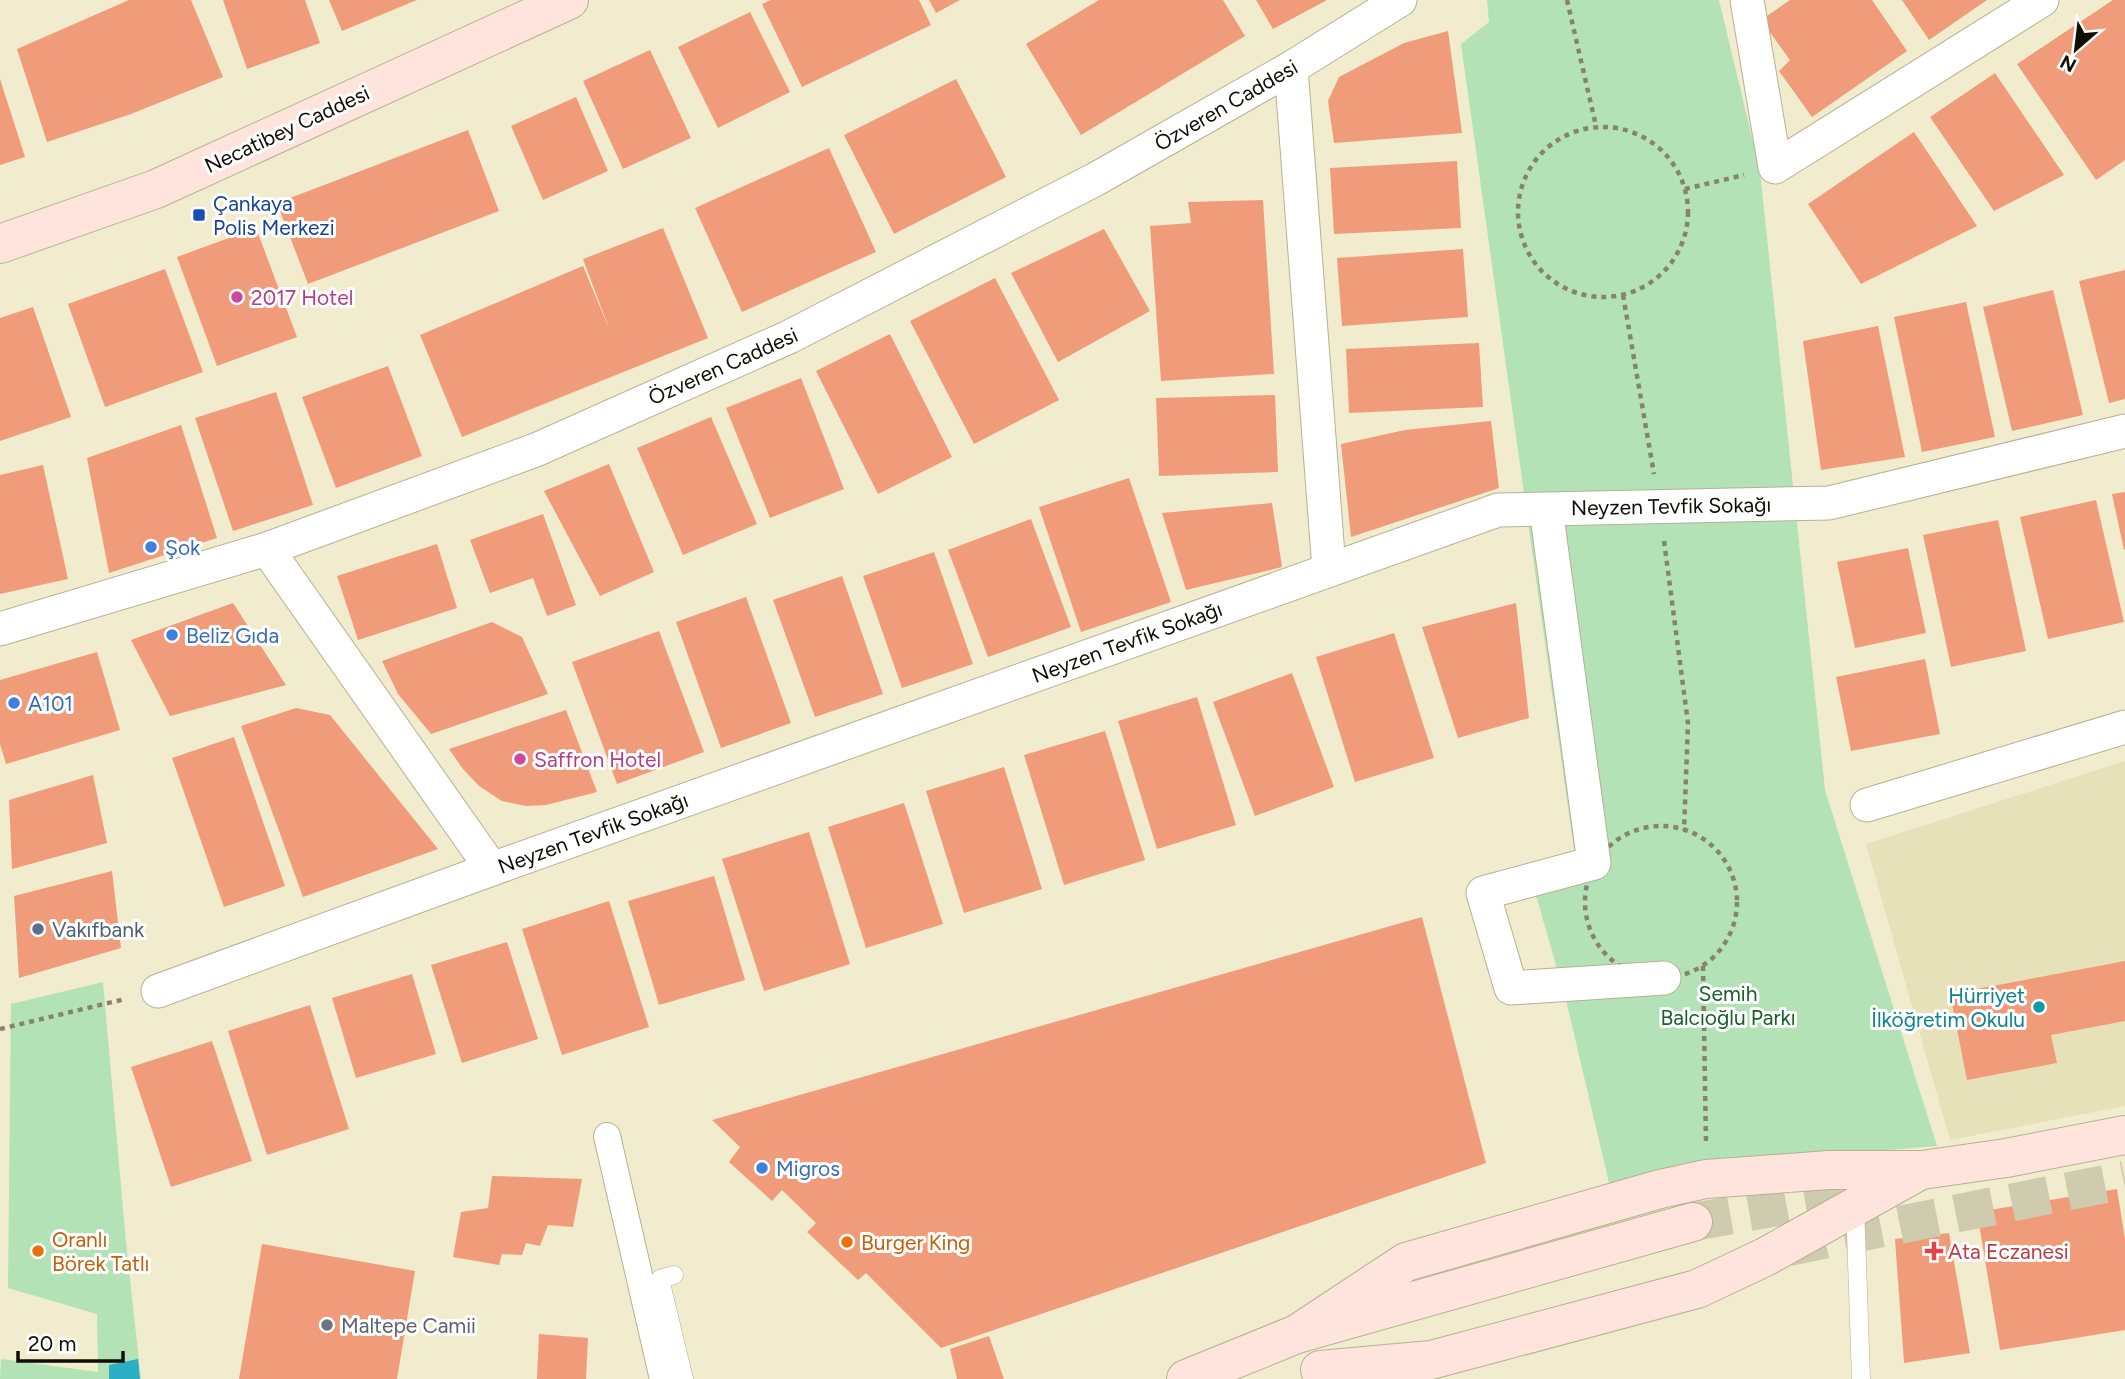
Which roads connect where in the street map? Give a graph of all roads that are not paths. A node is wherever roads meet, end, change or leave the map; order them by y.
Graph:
1 (569, 0) edge
2 (1399, 0) edge
3 (1747, 0) edge
4 (2042, 0) edge
5 (1291, 68) junction
6 (0, 244) edge
7 (2125, 431) edge
8 (1546, 509) junction
9 (267, 549) junction
10 (1329, 569) junction
11 (0, 629) edge
12 (2125, 727) edge
13 (1867, 805) dead end
14 (492, 869) junction
15 (1664, 978) road end
16 (158, 992) road end
17 (2125, 1135) edge
18 (607, 1136) dead end
19 (1854, 1189) junction
20 (1693, 1222) tunnel mouth
21 (1707, 1263) tunnel mouth
22 (674, 1275) dead end
23 (1297, 1334) junction
24 (1308, 1375) edge
25 (663, 1379) edge
26 (684, 1379) edge
27 (1186, 1379) edge
28 (1861, 1379) edge

1 - 6 main road, Necatibey Caddesi
2 - 5 street, Özveren Caddesi
3 - 4 street
5 - 9 street, Özveren Caddesi
5 - 10 street
7 - 8 street, Neyzen Tevfik Sokağı
8 - 10 street, Neyzen Tevfik Sokağı
8 - 15 street
9 - 11 street, Özveren Caddesi
9 - 14 street
10 - 14 street, Neyzen Tevfik Sokağı
12 - 13 street
14 - 16 street, Neyzen Tevfik Sokağı
17 - 19 main road
18 - 25 street
19 - 23 main road
19 - 24 main road
19 - 28 lane
20 - 23 main road
21 - 24 main road
22 - 26 lane
23 - 27 main road

